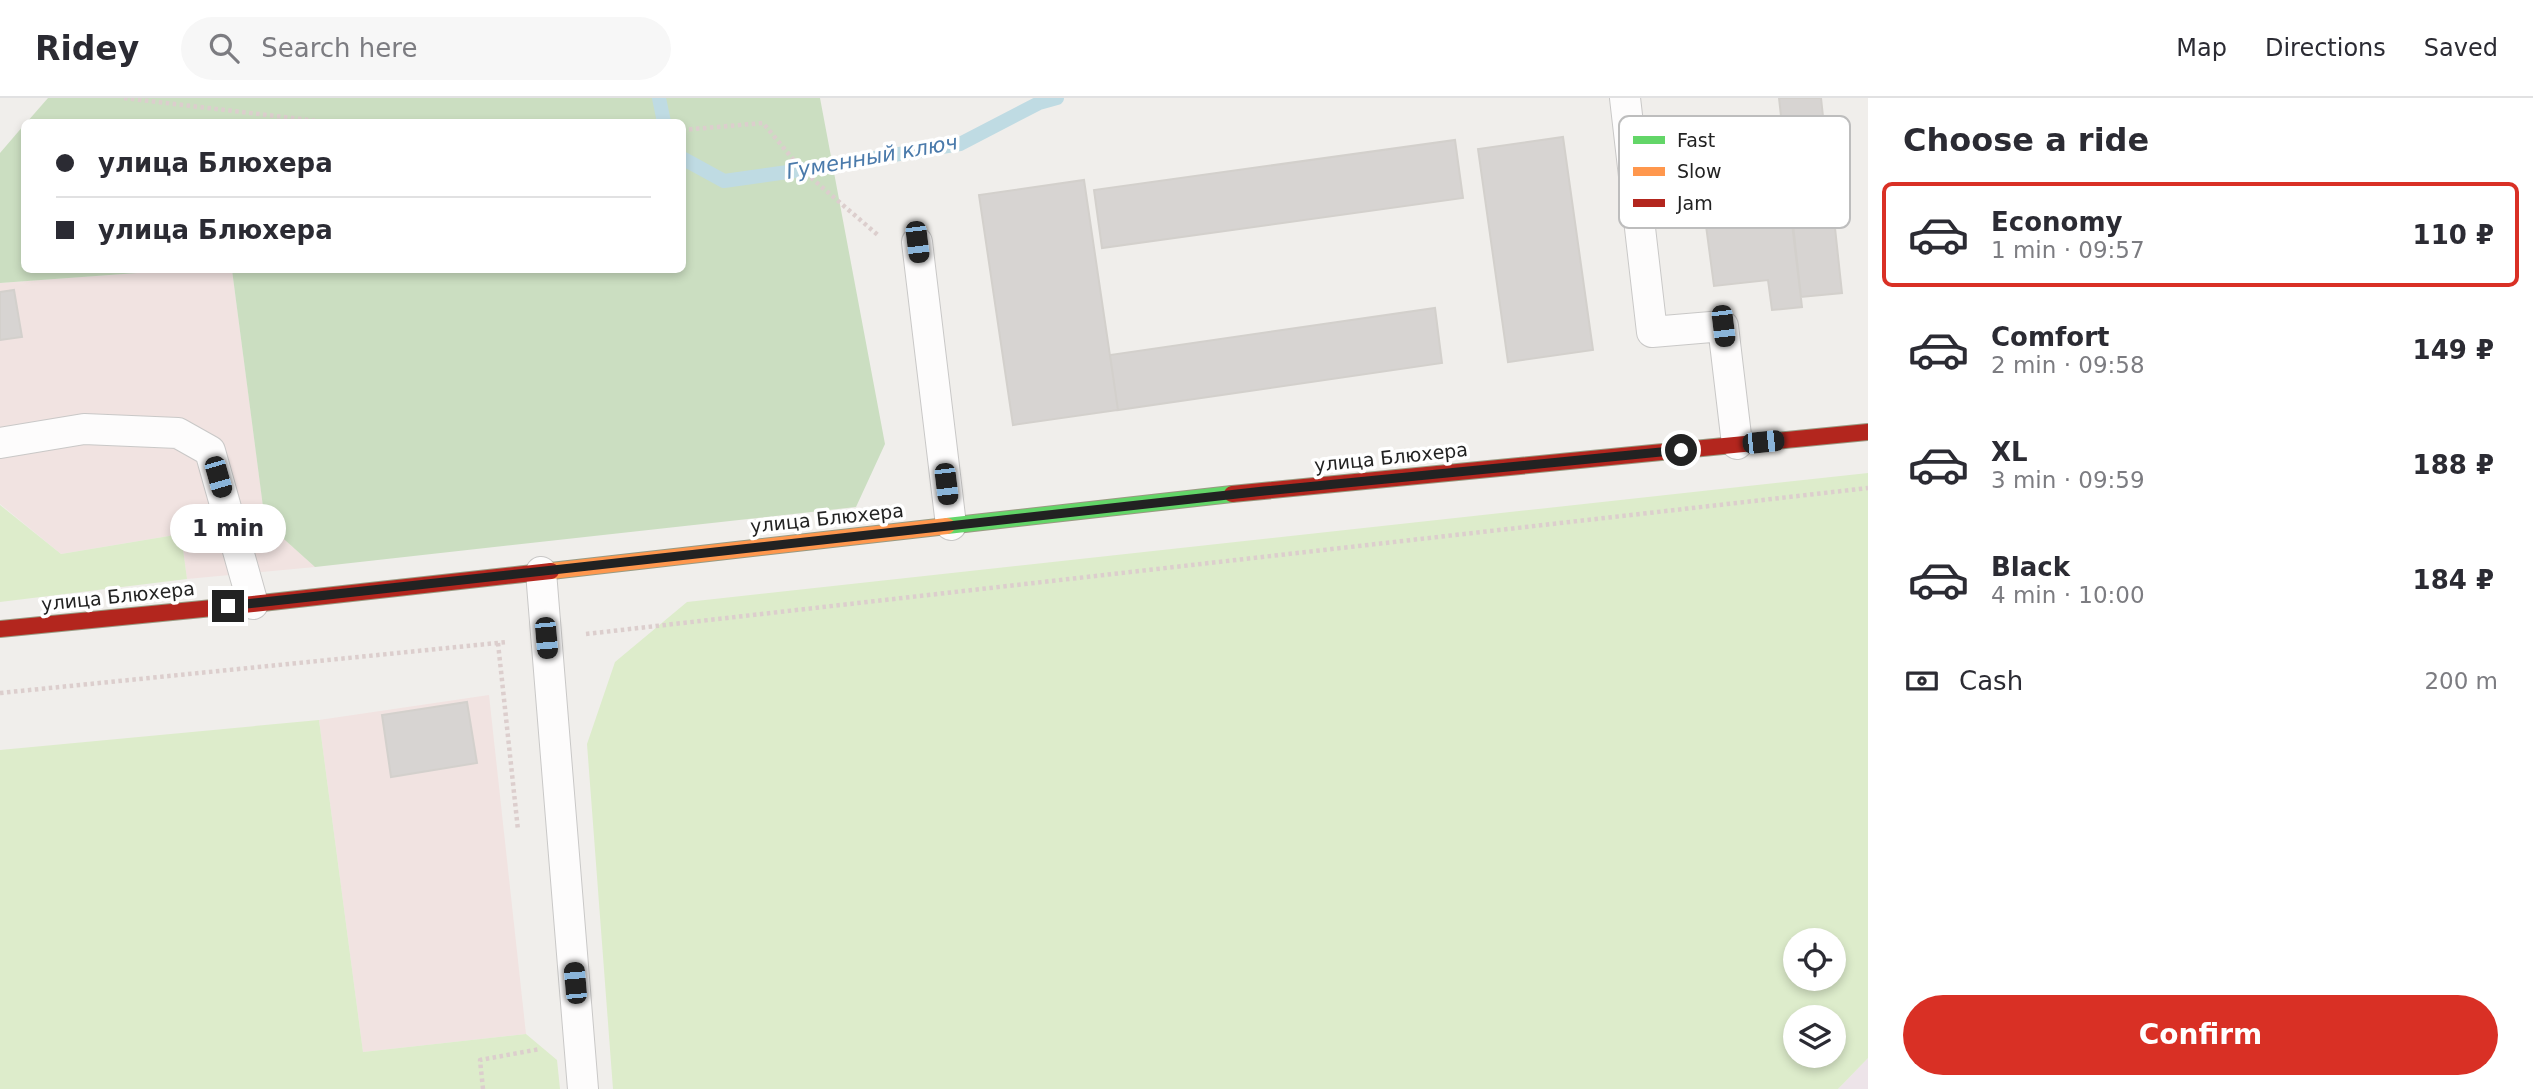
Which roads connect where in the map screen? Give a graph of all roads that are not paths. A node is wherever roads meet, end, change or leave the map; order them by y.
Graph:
1 (1625, 98) edge
2 (1627, 116) edge
3 (1640, 228) edge
4 (917, 242) road end
5 (1868, 432) edge
6 (0, 443) edge
7 (1737, 444) junction
8 (951, 525) junction
9 (541, 572) junction
10 (253, 604) junction
11 (0, 629) edge
12 (583, 1089) edge

1 - 2 lane
3 - 7 lane
4 - 8 lane
5 - 7 main road, улица Блюхера
6 - 10 lane
7 - 8 main road, улица Блюхера
8 - 9 main road, улица Блюхера
9 - 10 main road, улица Блюхера
9 - 12 lane
10 - 11 main road, улица Блюхера

